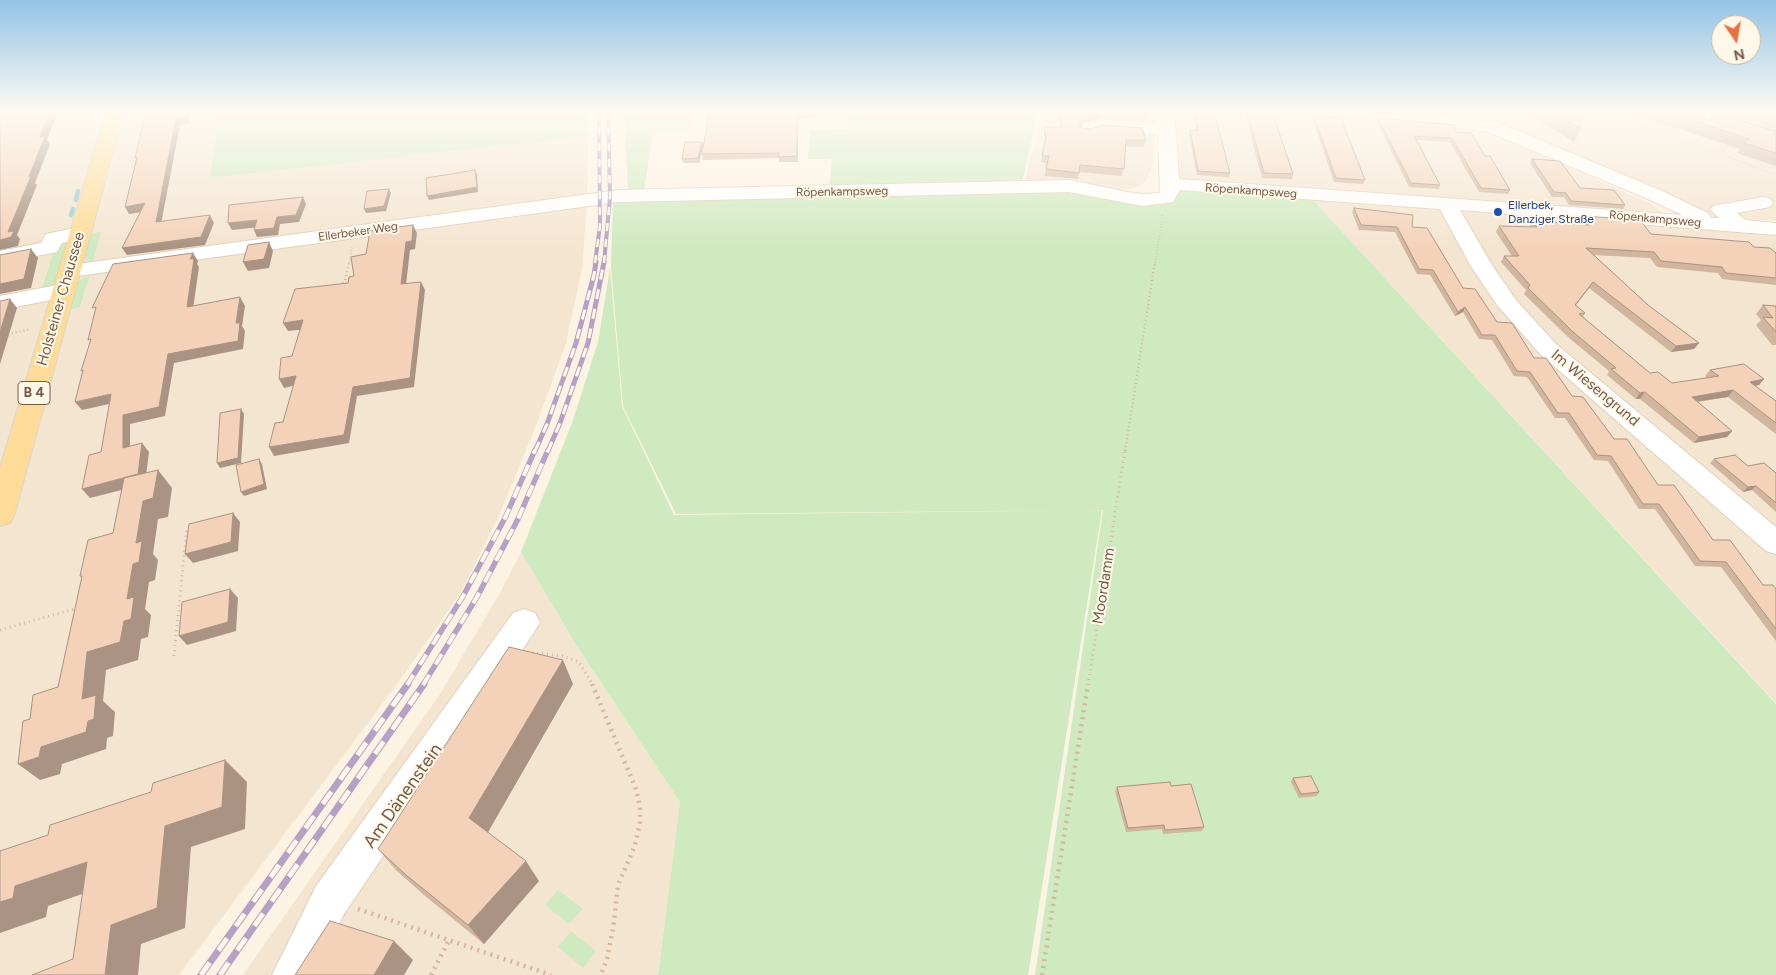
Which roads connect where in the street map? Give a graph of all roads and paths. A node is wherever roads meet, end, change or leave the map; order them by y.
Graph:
1 (101, 156) edge
2 (1167, 156) edge
3 (1566, 156) edge
4 (1727, 156) edge
5 (1776, 174) edge
6 (1168, 191) junction
7 (646, 196) joint
8 (1763, 203) dead end
9 (1447, 204) junction
10 (1716, 224) junction
11 (1742, 226) junction
12 (1774, 230) edge
13 (354, 232) junction
14 (80, 233) junction
15 (0, 257) edge
16 (67, 281) junction
17 (351, 283) edge
18 (342, 284) junction
19 (338, 288) edge
20 (0, 303) edge
21 (53, 323) junction
22 (0, 336) edge
23 (2, 501) edge
24 (187, 526) edge
25 (1776, 543) edge
26 (80, 599) edge
27 (79, 608) junction
28 (77, 616) edge
29 (524, 622) dead end
30 (0, 630) edge
31 (504, 651) junction
32 (174, 656) dead end
33 (330, 900) junction
34 (449, 940) junction
35 (292, 975) edge
36 (431, 975) edge
37 (551, 975) edge
38 (600, 975) edge
39 (1042, 975) edge

1 - 14 main road, Holsteiner Chaussee / B 4
2 - 6 street
3 - 10 street
4 - 5 path
6 - 7 street, Röpenkampsweg
6 - 9 street, Röpenkampsweg
6 - 39 path, Moordamm
7 - 13 street, Ellerbeker Weg
8 - 11 street
9 - 10 street, Röpenkampsweg
9 - 25 street, Im Wiesengrund
10 - 11 street, Röpenkampsweg
11 - 12 street, Röpenkampsweg
13 - 16 street, Ellerbeker Weg
13 - 18 path
14 - 15 street
14 - 16 main road, Holsteiner Chaussee / B 4
16 - 20 street, Ellerbeker Weg
16 - 21 main road, Holsteiner Chaussee / B 4
17 - 18 path
18 - 19 path
21 - 22 path
21 - 23 main road, Holsteiner Chaussee / B 4
24 - 32 path
26 - 27 path
27 - 28 path
27 - 30 path
29 - 31 street, Am Dänenstein
31 - 33 street, Am Dänenstein
31 - 38 path
33 - 34 path
33 - 35 street, Am Dänenstein
34 - 36 path
34 - 37 path

